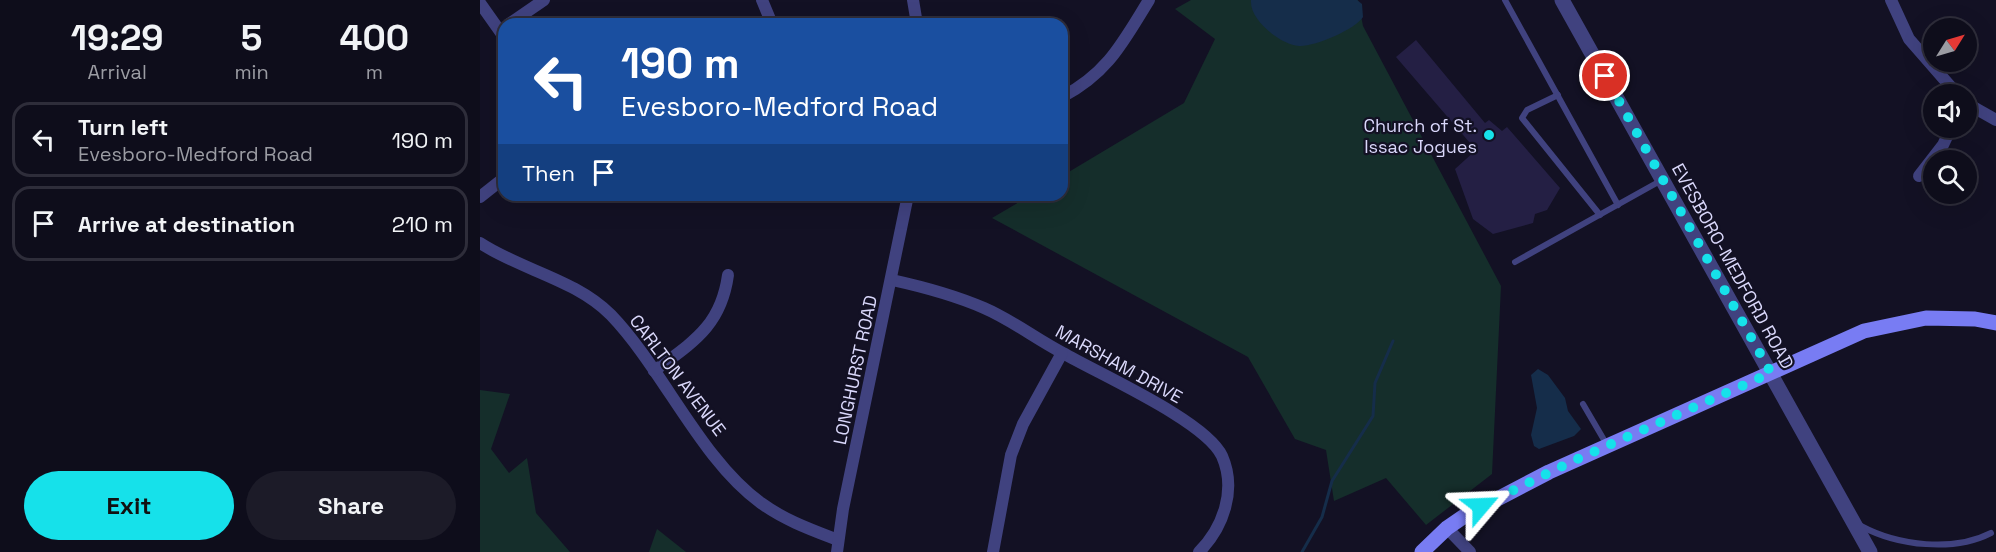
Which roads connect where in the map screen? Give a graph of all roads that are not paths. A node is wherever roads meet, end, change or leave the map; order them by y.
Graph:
1 (544, 0) edge
2 (762, 0) edge
3 (913, 0) edge
4 (1149, 0) edge
5 (1505, 0) edge
6 (1562, 0) edge
7 (1891, 0) edge
8 (480, 3) edge
9 (520, 18) edge
10 (770, 18) edge
11 (916, 18) edge
12 (498, 23) edge
13 (1948, 84) edge
14 (1068, 94) edge
15 (1557, 95) junction
16 (1977, 109) edge
17 (1996, 120) edge
18 (1946, 138) edge
19 (1920, 176) dead end
20 (1662, 180) junction
21 (498, 183) edge
22 (480, 197) edge
23 (907, 201) edge
24 (1618, 205) junction
25 (1600, 215) junction
26 (480, 243) edge
27 (1515, 262) dead end
28 (728, 274) dead end
29 (892, 280) junction
30 (1996, 323) edge
31 (1062, 353) junction
32 (654, 371) junction
33 (1771, 373) junction
34 (1583, 405) dead end
35 (1607, 446) junction
36 (1854, 523) junction
37 (1447, 528) junction
38 (1991, 533) dead end
39 (838, 546) edge
40 (1923, 548) junction
41 (1916, 551) edge
42 (993, 552) edge
43 (1199, 552) edge
44 (1422, 552) edge
45 (1470, 552) edge
46 (1870, 552) edge

1 - 9 street
2 - 10 street
3 - 11 street
4 - 14 street
5 - 15 lane
6 - 20 street, EVESBORO-MEDFORD ROAD
7 - 13 street
8 - 12 street
15 - 24 lane
15 - 25 lane
16 - 17 street
18 - 19 street
20 - 24 lane
20 - 33 street, EVESBORO-MEDFORD ROAD
21 - 22 street
23 - 29 street, LONGHURST ROAD
24 - 25 lane
25 - 27 lane
26 - 32 street, CARLTON AVENUE
28 - 32 street
29 - 31 street, MARSHAM DRIVE
29 - 39 street, LONGHURST ROAD
30 - 33 main road
31 - 42 street
31 - 43 street, MARSHAM DRIVE
32 - 39 street, CARLTON AVENUE
33 - 35 main road
33 - 36 street, EVESBORO-MEDFORD ROAD
34 - 35 lane
35 - 37 main road
36 - 40 lane
36 - 46 street, EVESBORO-MEDFORD ROAD
37 - 44 main road
37 - 45 street
38 - 40 lane
40 - 41 lane

